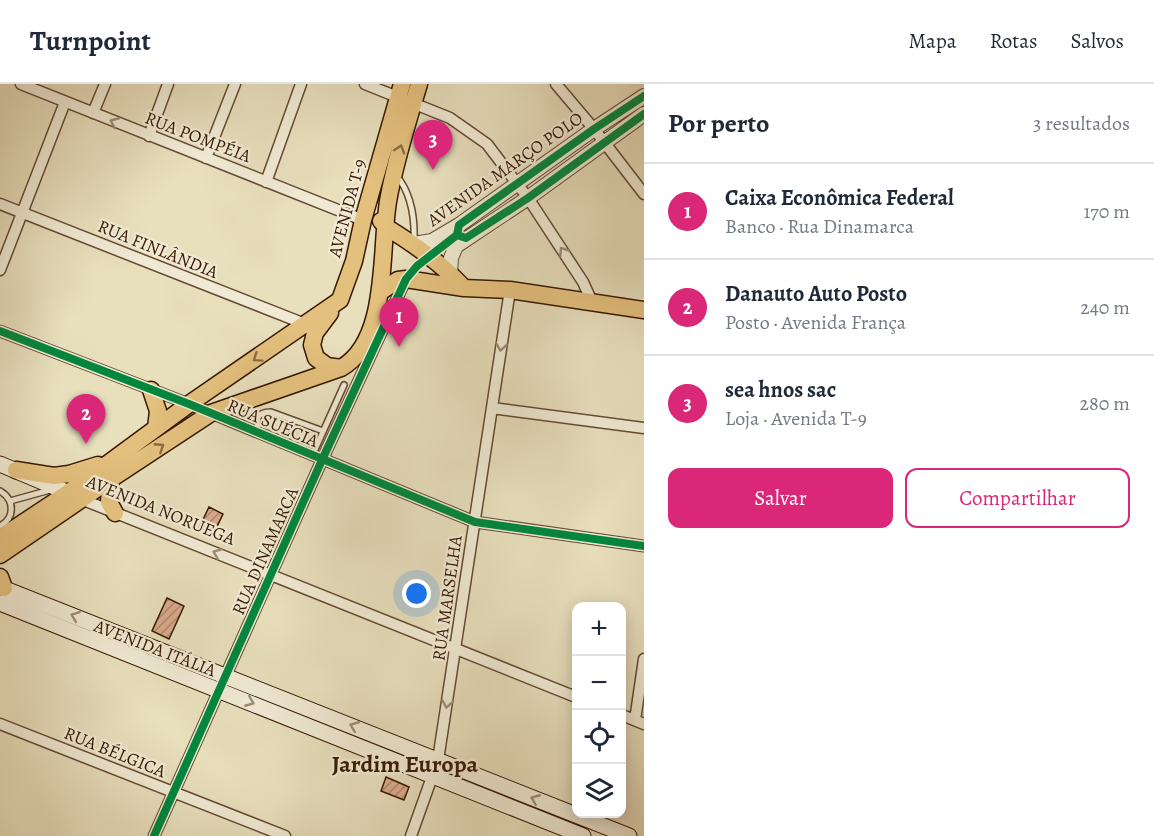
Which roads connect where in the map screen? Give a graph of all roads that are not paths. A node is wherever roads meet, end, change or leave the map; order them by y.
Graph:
1 (21, 84) edge
2 (105, 84) edge
3 (168, 84) edge
4 (235, 84) edge
5 (301, 84) edge
6 (365, 84) edge
7 (419, 84) edge
8 (556, 84) edge
9 (38, 87) edge
10 (404, 95) edge
11 (644, 96) edge
12 (65, 102) junction
13 (93, 113) junction
14 (644, 114) edge
15 (594, 129) junction
16 (148, 136) junction
17 (604, 143) junction
18 (206, 158) junction
19 (393, 172) junction
20 (266, 182) junction
21 (517, 184) junction
22 (644, 194) edge
23 (528, 198) junction
24 (0, 204) edge
25 (23, 213) junction
26 (363, 220) junction
27 (386, 227) junction
28 (414, 244) junction
29 (0, 270) edge
30 (450, 273) junction
31 (406, 279) junction
32 (464, 288) junction
33 (510, 290) junction
34 (380, 292) junction
35 (340, 300) junction
36 (592, 302) junction
37 (644, 310) edge
38 (305, 324) junction
39 (0, 331) edge
40 (340, 368) junction
41 (344, 385) dead end
42 (151, 390) junction
43 (189, 404) junction
44 (492, 408) junction
45 (211, 413) junction
46 (336, 416) junction
47 (644, 428) edge
48 (156, 429) junction
49 (323, 431) junction
50 (258, 433) junction
51 (317, 458) junction
52 (111, 461) junction
53 (0, 464) edge
54 (16, 470) junction
55 (111, 478) junction
56 (0, 491) edge
57 (69, 493) junction
58 (10, 501) junction
59 (115, 513) junction
60 (475, 522) junction
61 (0, 526) edge
62 (0, 538) edge
63 (644, 546) edge
64 (0, 555) edge
65 (271, 575) junction
66 (1, 589) edge
67 (456, 649) junction
68 (644, 659) edge
69 (223, 683) junction
70 (572, 695) edge
71 (639, 722) edge
72 (0, 724) edge
73 (438, 760) junction
74 (433, 775) junction
75 (174, 793) junction
76 (154, 836) edge
77 (285, 836) edge
78 (411, 836) edge
79 (583, 836) edge
80 (628, 836) edge

1 - 9 street, RUA POMPÉIA
2 - 13 street
3 - 16 street
4 - 18 street
5 - 20 street
6 - 10 street
7 - 10 main road, AVENIDA T-9
8 - 15 street
9 - 12 street, RUA POMPÉIA
19 -> 10 main road, AVENIDA T-9
10 - 21 street
10 - 26 main road, AVENIDA T-9
11 - 15 street, AVENIDA MARÇO POLO
12 - 13 street, RUA POMPÉIA
12 - 25 street
16 -> 13 street, RUA POMPÉIA
14 - 17 street, AVENIDA MARÇO POLO
15 - 17 street
15 - 21 street, AVENIDA MARÇO POLO
16 - 18 street, RUA POMPÉIA
17 - 22 street
17 - 23 street, AVENIDA MARÇO POLO
18 - 20 street, RUA POMPÉIA
19 - 27 main road, AVENIDA T-9
19 - 28 lane
20 - 26 street, RUA POMPÉIA
21 - 23 street
21 - 28 street, AVENIDA MARÇO POLO
23 - 30 street, AVENIDA MARÇO POLO
36 -> 23 street
24 - 25 street, RUA FINLÂNDIA
25 - 29 street
25 - 38 street, RUA FINLÂNDIA
26 - 27 main road
26 - 35 main road, AVENIDA T-9
27 - 28 main road
27 - 34 main road, AVENIDA T-9
28 - 30 main road
30 - 32 main road
31 - 32 main road
31 - 34 main road
31 - 46 street, RUA DINAMARCA
32 - 33 main road
33 - 36 main road
33 -> 44 street, RUA MARSELHA
34 - 40 main road, AVENIDA T-9
35 - 38 main road
35 - 40 main road, AVENIDA T-9
36 - 37 main road
38 -> 43 main road
39 - 42 street, RUA SUÉCIA
40 - 45 main road
41 - 46 lane
42 - 43 street, RUA SUÉCIA
42 - 48 main road
43 - 45 street, RUA SUÉCIA
43 - 48 main road
44 - 47 street
44 - 60 street, RUA MARSELHA
45 - 50 street, RUA SUÉCIA
55 -> 45 main road
46 - 49 lane
46 - 51 street, RUA DINAMARCA
48 - 52 main road
49 - 50 lane
49 - 51 lane
50 - 51 street, RUA SUÉCIA
51 - 60 street, RUA SUÉCIA
51 - 65 street, RUA DINAMARCA
52 - 54 main road
52 - 57 main road
53 - 54 main road, AVENIDA NORUEGA
54 - 57 main road, AVENIDA NORUEGA
55 - 57 main road
55 - 59 main road
56 - 58 lane
57 - 58 lane
57 - 59 street, AVENIDA NORUEGA
57 - 62 main road
57 - 64 main road
58 - 61 lane
65 -> 59 street, AVENIDA NORUEGA
60 - 63 street, RUA SUÉCIA
60 - 67 street, RUA MARSELHA
65 - 67 street, AVENIDA NORUEGA
65 - 69 street, RUA DINAMARCA
66 - 69 main road, AVENIDA ITÁLIA
67 - 70 street, AVENIDA NORUEGA
67 -> 73 street, RUA MARSELHA
68 - 71 street
73 -> 69 main road, AVENIDA ITÁLIA
69 -> 74 main road, AVENIDA ITÁLIA
69 - 75 street, RUA DINAMARCA
72 - 75 street, RUA BÉLGICA
73 - 74 street, RUA MARSELHA
80 -> 73 main road, AVENIDA ITÁLIA
74 - 78 street, RUA MARSELHA
74 - 79 main road, AVENIDA ITÁLIA
75 - 76 street, RUA DINAMARCA
75 - 77 street, RUA BÉLGICA

